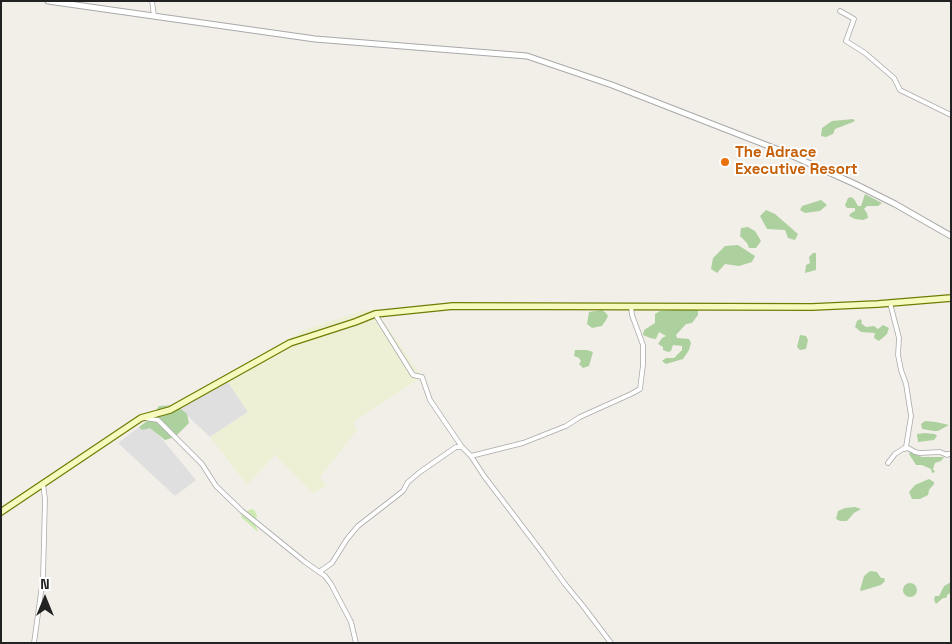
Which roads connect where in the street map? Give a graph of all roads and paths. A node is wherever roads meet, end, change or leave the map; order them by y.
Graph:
1 (48, 1) edge
2 (152, 1) edge
3 (840, 11) dead end
4 (154, 17) junction
5 (951, 115) edge
6 (951, 236) edge
7 (951, 298) edge
8 (890, 303) junction
9 (631, 306) junction
10 (375, 314) junction
11 (141, 418) junction
12 (462, 447) junction
13 (902, 449) junction
14 (951, 454) edge
15 (471, 456) junction
16 (888, 463) dead end
17 (43, 484) junction
18 (1, 512) edge
19 (319, 572) junction
20 (34, 643) edge
21 (356, 643) edge
22 (611, 643) edge

1 - 4 street
2 - 4 street
3 - 5 street
4 - 6 street
7 - 8 main road
8 - 9 main road
8 - 13 street
9 - 10 main road
9 - 15 street
10 - 11 main road
10 - 12 street
11 - 17 main road
11 - 19 street
12 - 15 street
12 - 19 street
13 - 14 street
13 - 16 street
15 - 22 street
17 - 18 main road
17 - 20 street
19 - 21 street

